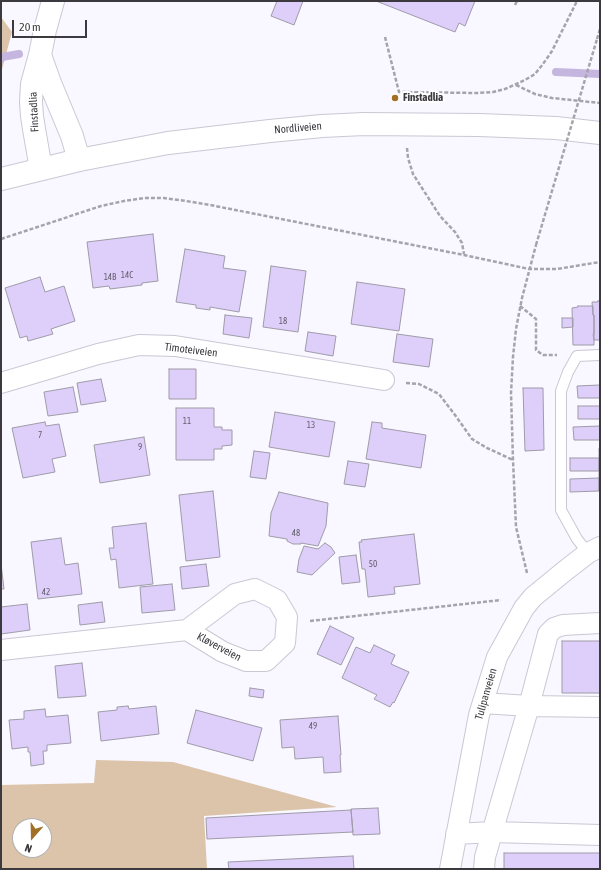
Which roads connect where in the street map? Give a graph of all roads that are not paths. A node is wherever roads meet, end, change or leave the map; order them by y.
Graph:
1 (53, 1) edge
2 (40, 54) junction
3 (600, 133) edge
4 (79, 160) junction
5 (41, 169) junction
6 (1, 179) edge
7 (600, 355) edge
8 (384, 380) road end
9 (1, 383) edge
10 (594, 550) edge
11 (600, 623) edge
12 (187, 630) junction
13 (1, 650) edge
14 (483, 704) junction
15 (529, 706) junction
16 (600, 707) edge
17 (492, 832) junction
18 (456, 834) junction
19 (600, 835) edge
20 (450, 869) edge
21 (484, 869) edge

1 - 2 main road, Finstadlia
2 - 4 main road, Finstadlia
2 - 5 main road, Finstadlia
3 - 4 main road, Nordliveien
4 - 5 main road, Nordliveien
5 - 6 main road, Nordliveien
7 - 10 lane, Tulipanveien
8 - 9 street, Timoteiveien
10 - 14 street, Tulipanveien
11 - 15 street
12 - 12 street, Kløverveien
12 - 13 street, Kløverveien
14 - 15 street
14 - 18 street, Tulipanveien
15 - 16 street
15 - 17 street
17 - 18 street
17 - 19 street
17 - 21 street
18 - 20 street, Tulipanveien

